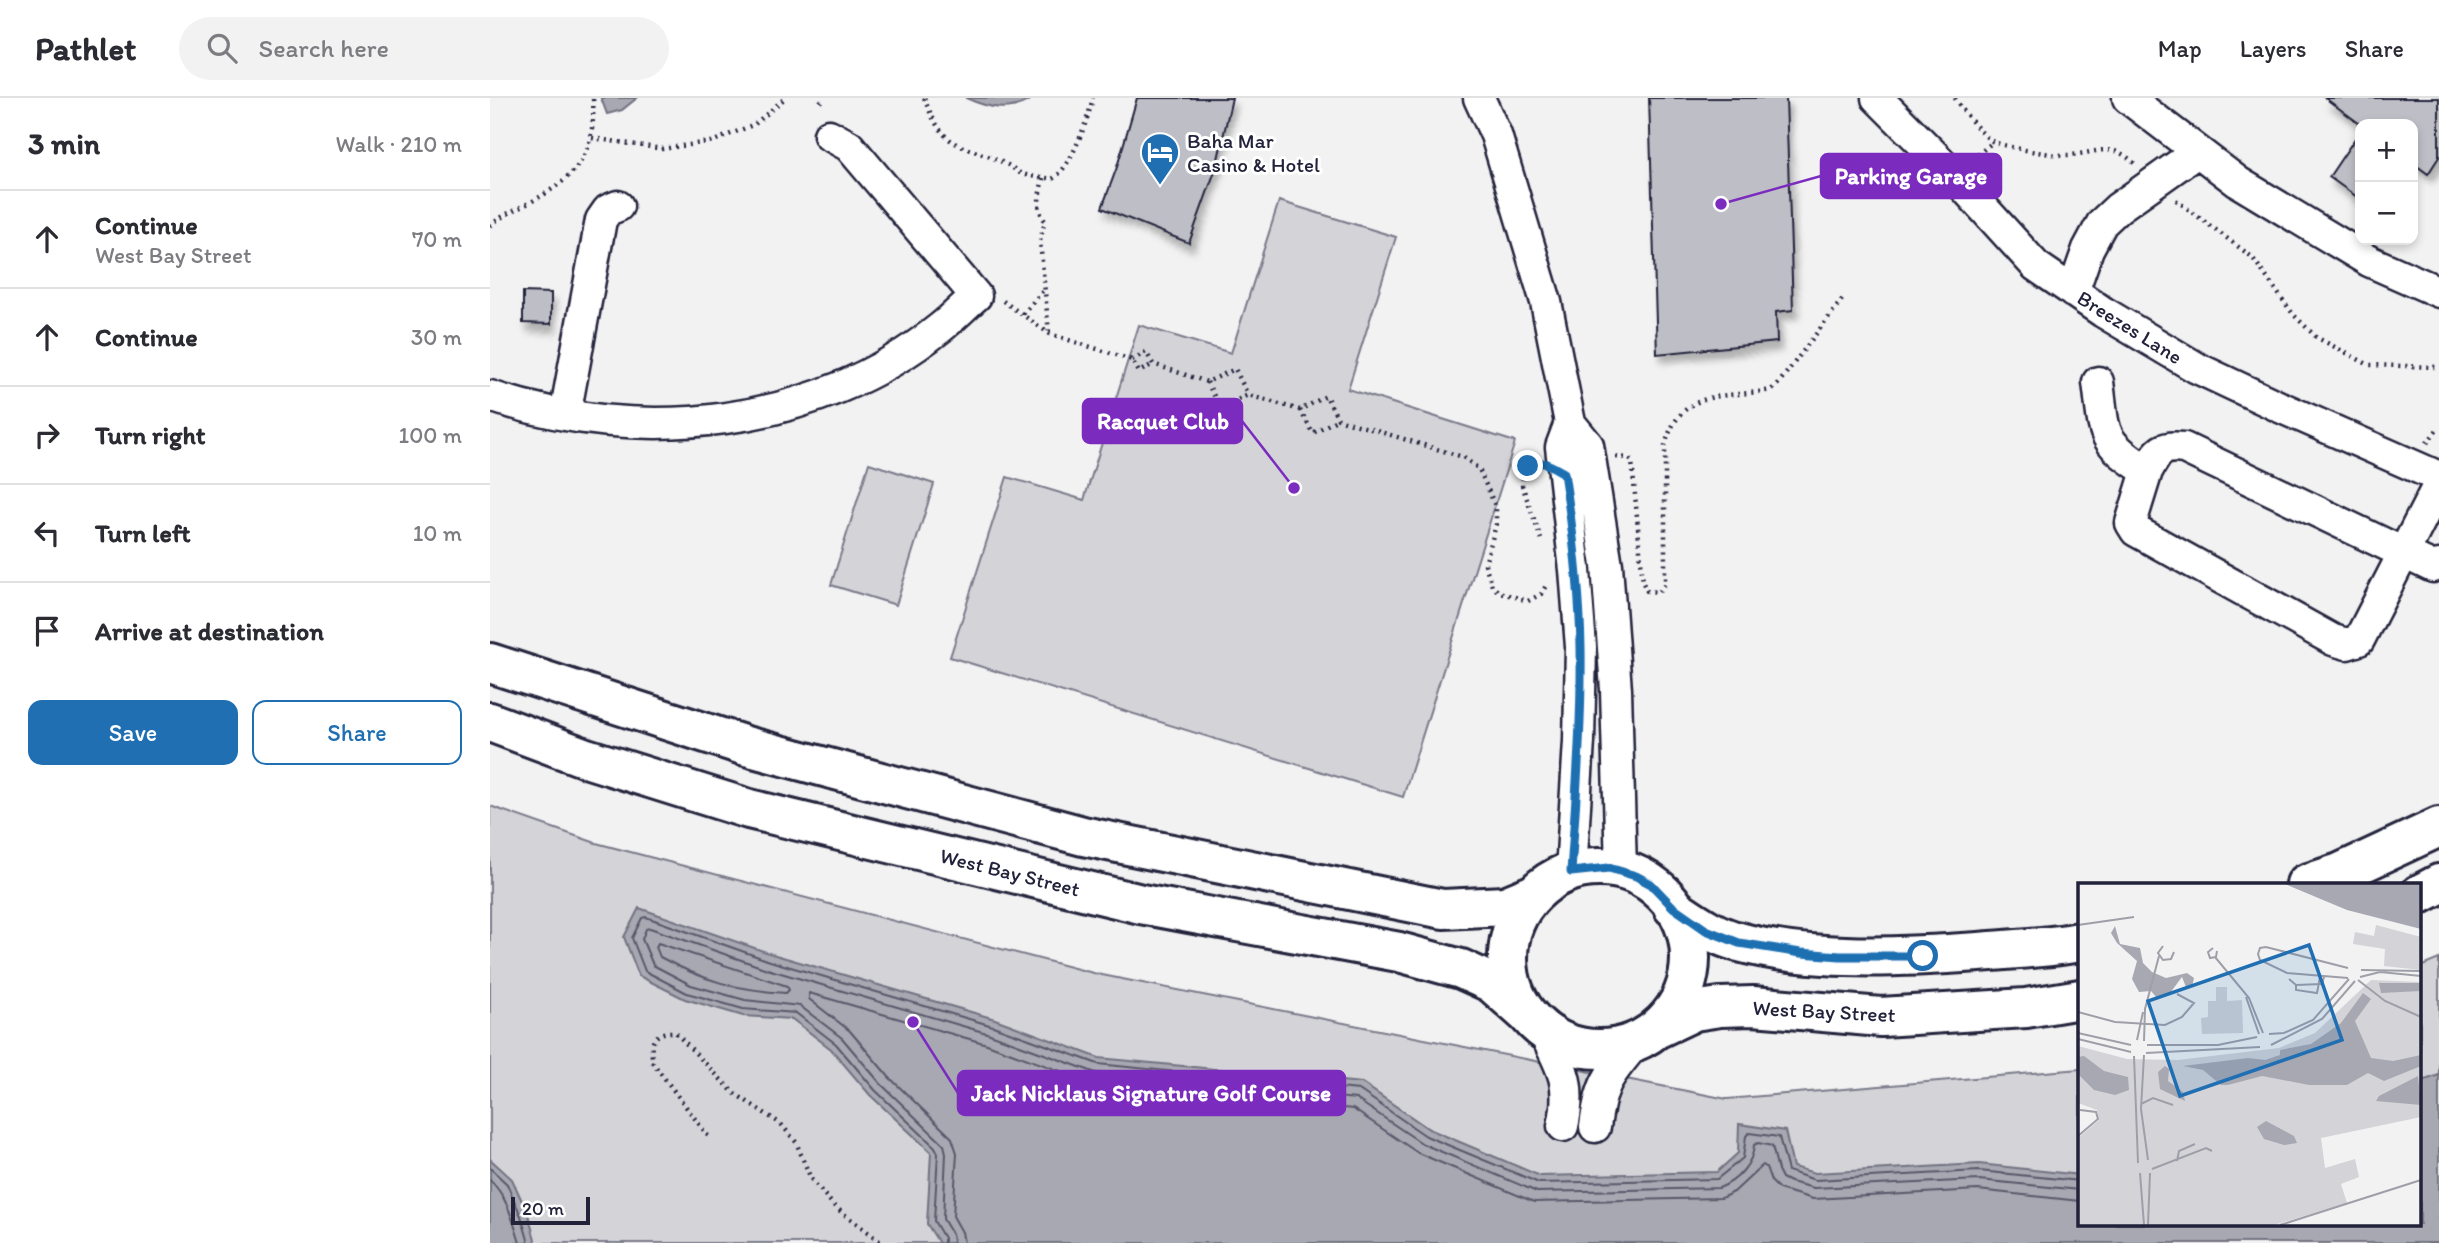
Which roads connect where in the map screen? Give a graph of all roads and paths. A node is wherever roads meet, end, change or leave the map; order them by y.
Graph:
1 (593, 98) edge
2 (785, 98) edge
3 (924, 98) edge
4 (1093, 98) edge
5 (1479, 98) edge
6 (1877, 98) edge
7 (1955, 98) edge
8 (2128, 98) edge
9 (829, 135) dead end
10 (592, 138) junction
11 (2197, 152) junction
12 (1044, 178) junction
13 (2153, 183) junction
14 (618, 206) dead end
15 (490, 226) edge
16 (1046, 288) junction
17 (2073, 292) junction
18 (2439, 292) edge
19 (976, 296) junction
20 (1844, 297) dead end
21 (1023, 314) junction
22 (1049, 334) junction
23 (1132, 360) junction
24 (1153, 364) junction
25 (2439, 367) edge
26 (1207, 382) junction
27 (2098, 382) dead end
28 (490, 396) edge
29 (1248, 396) junction
30 (1300, 410) junction
31 (565, 415) junction
32 (1338, 419) junction
33 (1570, 423) junction
34 (1591, 456) junction
35 (2147, 471) junction
36 (1564, 473) junction
37 (2439, 477) edge
38 (2439, 484) edge
39 (1545, 549) dead end
40 (2404, 553) junction
41 (2439, 565) edge
42 (1548, 579) dead end
43 (490, 663) edge
44 (490, 722) edge
45 (2439, 827) edge
46 (1622, 870) junction
47 (1571, 872) junction
48 (2309, 883) edge
49 (2439, 884) edge
50 (2422, 893) edge
51 (1534, 894) junction
52 (1673, 907) junction
53 (2078, 942) edge
54 (2078, 999) edge
55 (1534, 1021) junction
56 (1647, 1035) junction
57 (1563, 1126) dead end
58 (1595, 1127) dead end
59 (708, 1136) dead end
60 (882, 1243) edge

1 - 10 path
2 - 10 path
3 - 12 path
4 - 12 path
5 - 33 street
6 - 17 street, Breezes Lane
7 - 13 path
8 - 11 street
9 - 19 street
10 - 15 path
11 - 13 street
11 - 18 street
12 - 16 path
13 - 17 street
13 - 25 path
14 - 31 street
16 - 21 path
16 - 22 path
17 - 37 street, Breezes Lane
19 - 21 path
19 - 31 street
20 - 34 path
21 - 22 path
22 - 23 path
23 - 24 path
23 - 24 path
24 - 26 path
26 - 29 path
26 - 29 path
27 - 35 street
28 - 31 street
29 - 30 path
30 - 32 path
30 - 32 path
32 - 42 path
33 - 34 street
33 - 36 street
34 - 46 street
35 - 40 street
35 - 40 street
36 - 39 path
36 - 47 street
38 - 40 street
40 - 41 street
43 - 51 main road
44 - 55 main road, West Bay Street
45 - 48 main road
46 - 47 main road
46 - 52 main road
47 - 51 main road
49 - 50 main road
51 - 55 main road
52 - 53 main road
52 - 56 main road
54 - 56 main road, West Bay Street
55 - 56 main road
55 - 57 street
56 - 58 street
59 - 60 path

